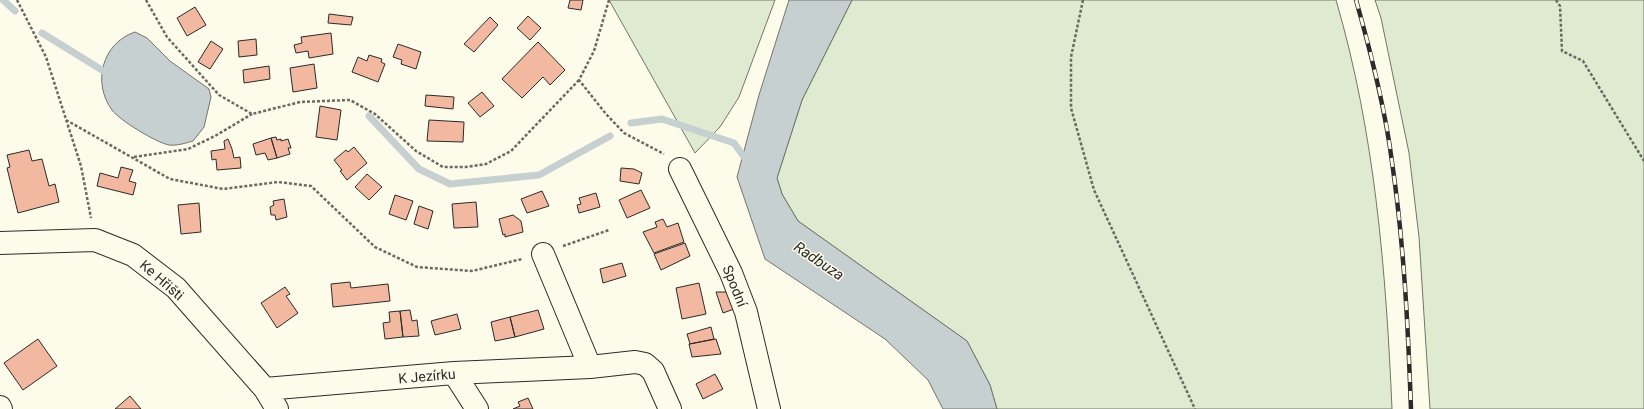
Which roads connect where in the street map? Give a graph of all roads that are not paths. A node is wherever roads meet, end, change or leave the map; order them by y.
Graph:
1 (680, 169) road end
2 (0, 243) edge
3 (543, 254) road end
4 (590, 367) junction
5 (454, 373) junction
6 (265, 390) junction
7 (277, 409) edge
8 (477, 409) edge
9 (670, 409) edge
10 (769, 409) edge

1 - 10 street, Spodní
2 - 6 street, Ke Hřišti
3 - 4 street
4 - 5 street, K Jezírku
4 - 9 street, K Jezírku
5 - 6 street, K Jezírku
5 - 8 street
6 - 7 street, Ke Hřišti

